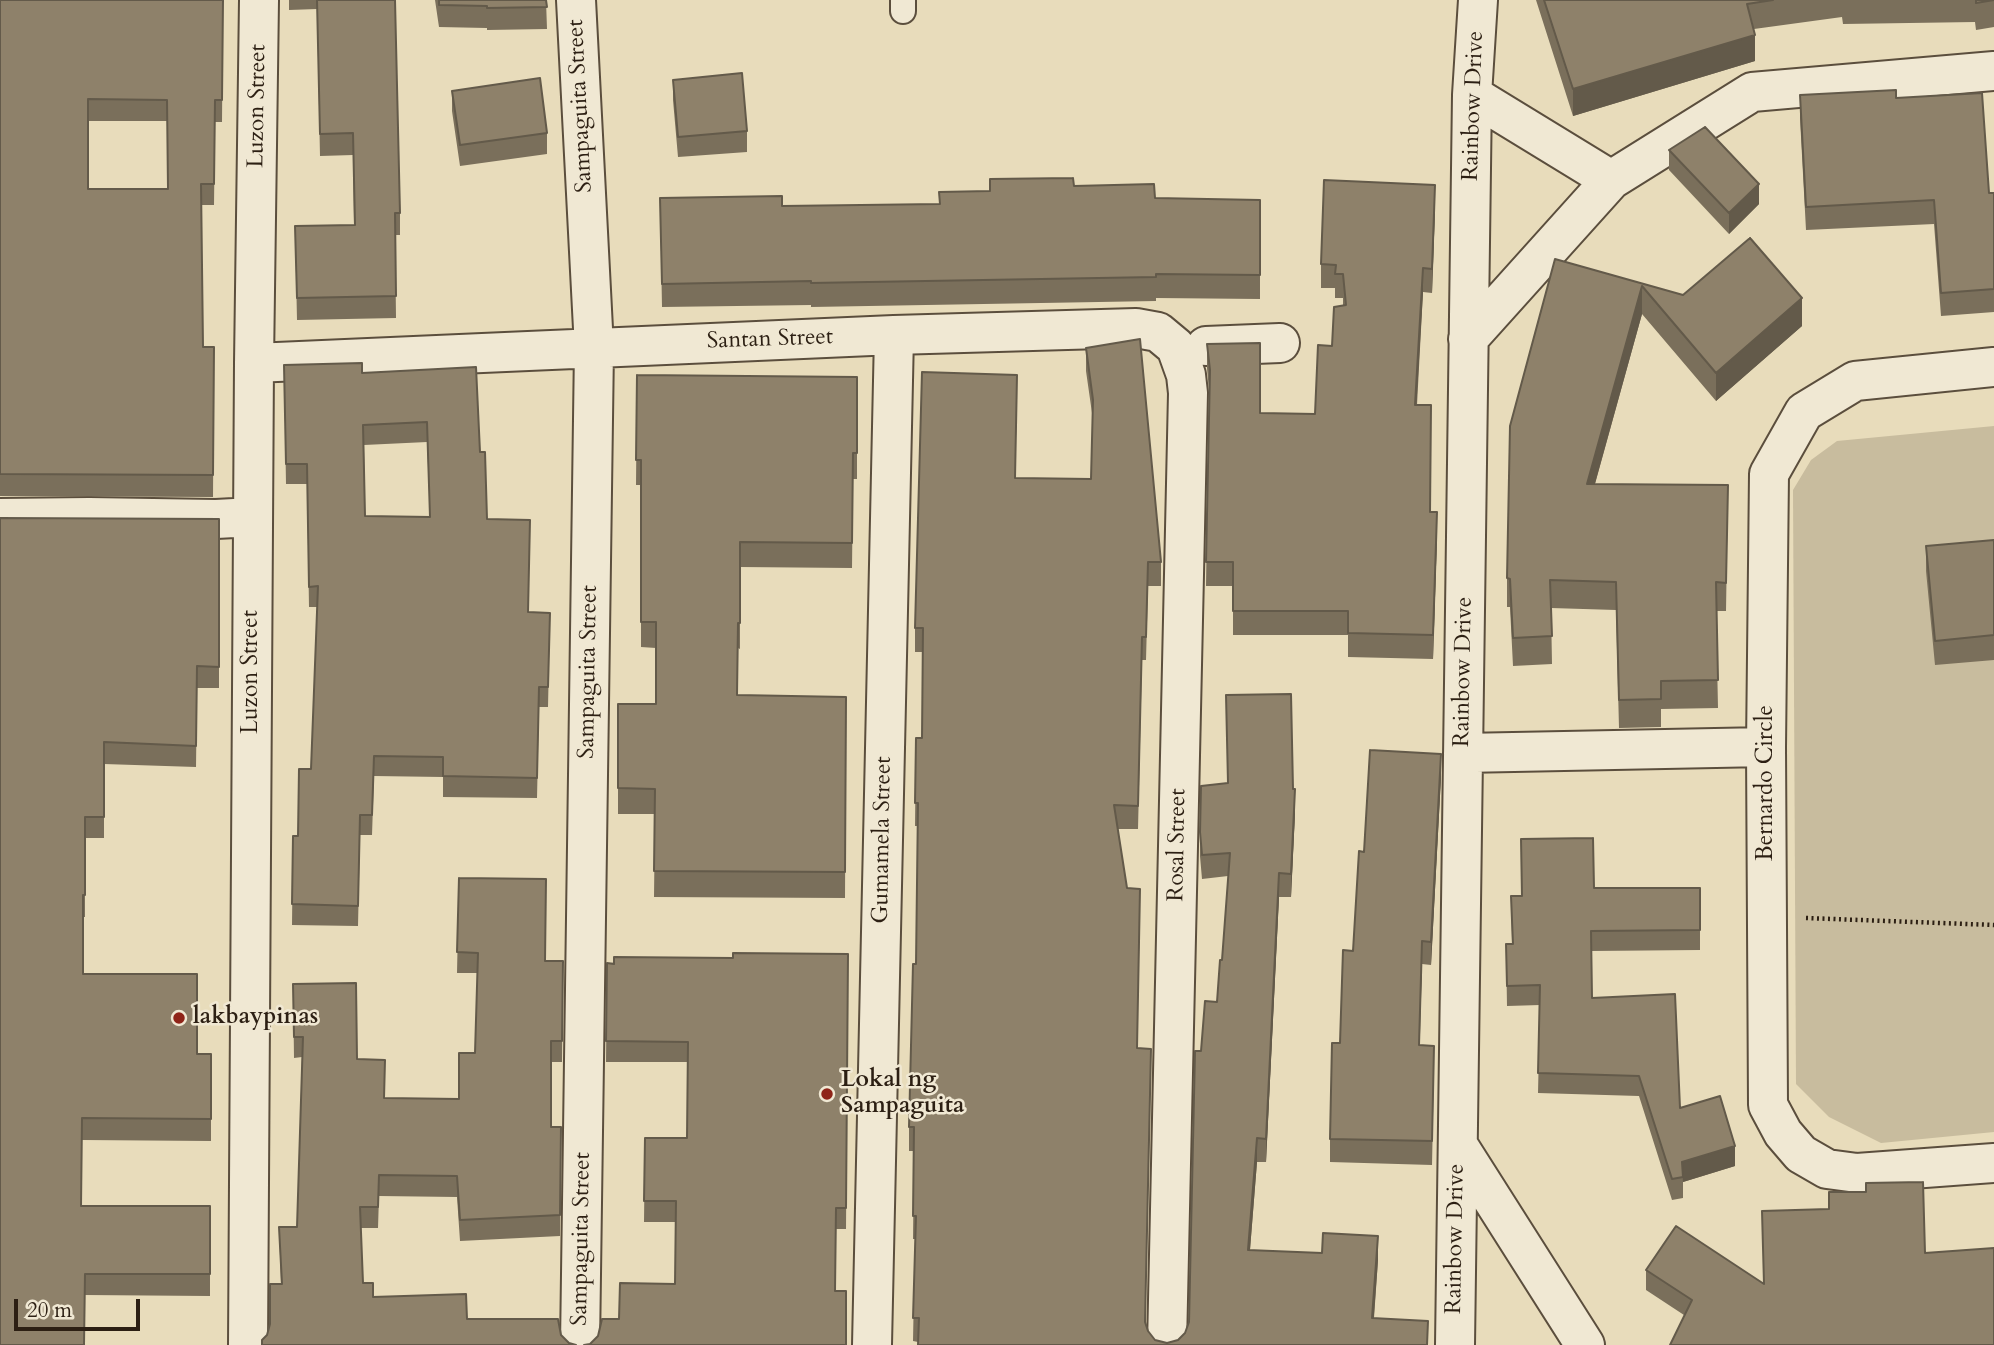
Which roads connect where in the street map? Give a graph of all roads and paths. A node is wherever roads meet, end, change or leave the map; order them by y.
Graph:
1 (259, 0) edge
2 (576, 0) edge
3 (1478, 0) edge
4 (1994, 71) edge
5 (1472, 95) junction
6 (1611, 180) junction
7 (894, 335) junction
8 (1468, 339) junction
9 (1280, 343) dead end
10 (1176, 347) junction
11 (594, 348) junction
12 (254, 363) junction
13 (1994, 367) edge
14 (253, 517) junction
15 (0, 518) edge
16 (1766, 747) junction
17 (1463, 753) junction
18 (1767, 916) junction
19 (1994, 925) edge
20 (1458, 1144) junction
21 (1994, 1163) edge
22 (248, 1345) edge
23 (580, 1345) edge
24 (872, 1345) edge
25 (1167, 1345) edge
26 (1455, 1345) edge
27 (1585, 1345) edge

1 - 12 street, Luzon Street
2 - 11 street, Sampaguita Street
3 - 5 street, Rainbow Drive
4 - 6 street
5 - 6 street
5 - 8 street, Rainbow Drive
6 - 8 street
7 - 10 street, Santan Street
7 - 11 street, Santan Street
7 - 24 street, Gumamela Street
8 - 17 street, Rainbow Drive
9 - 10 street
10 - 25 street, Rosal Street
11 - 12 street, Santan Street
11 - 23 street, Sampaguita Street
12 - 14 street, Luzon Street
13 - 16 street, Bernardo Circle
14 - 15 street
14 - 22 street, Luzon Street
16 - 17 street
16 - 18 street, Bernardo Circle
17 - 20 street, Rainbow Drive
18 - 19 path
18 - 21 street, Bernardo Circle
20 - 26 street, Rainbow Drive
20 - 27 street

